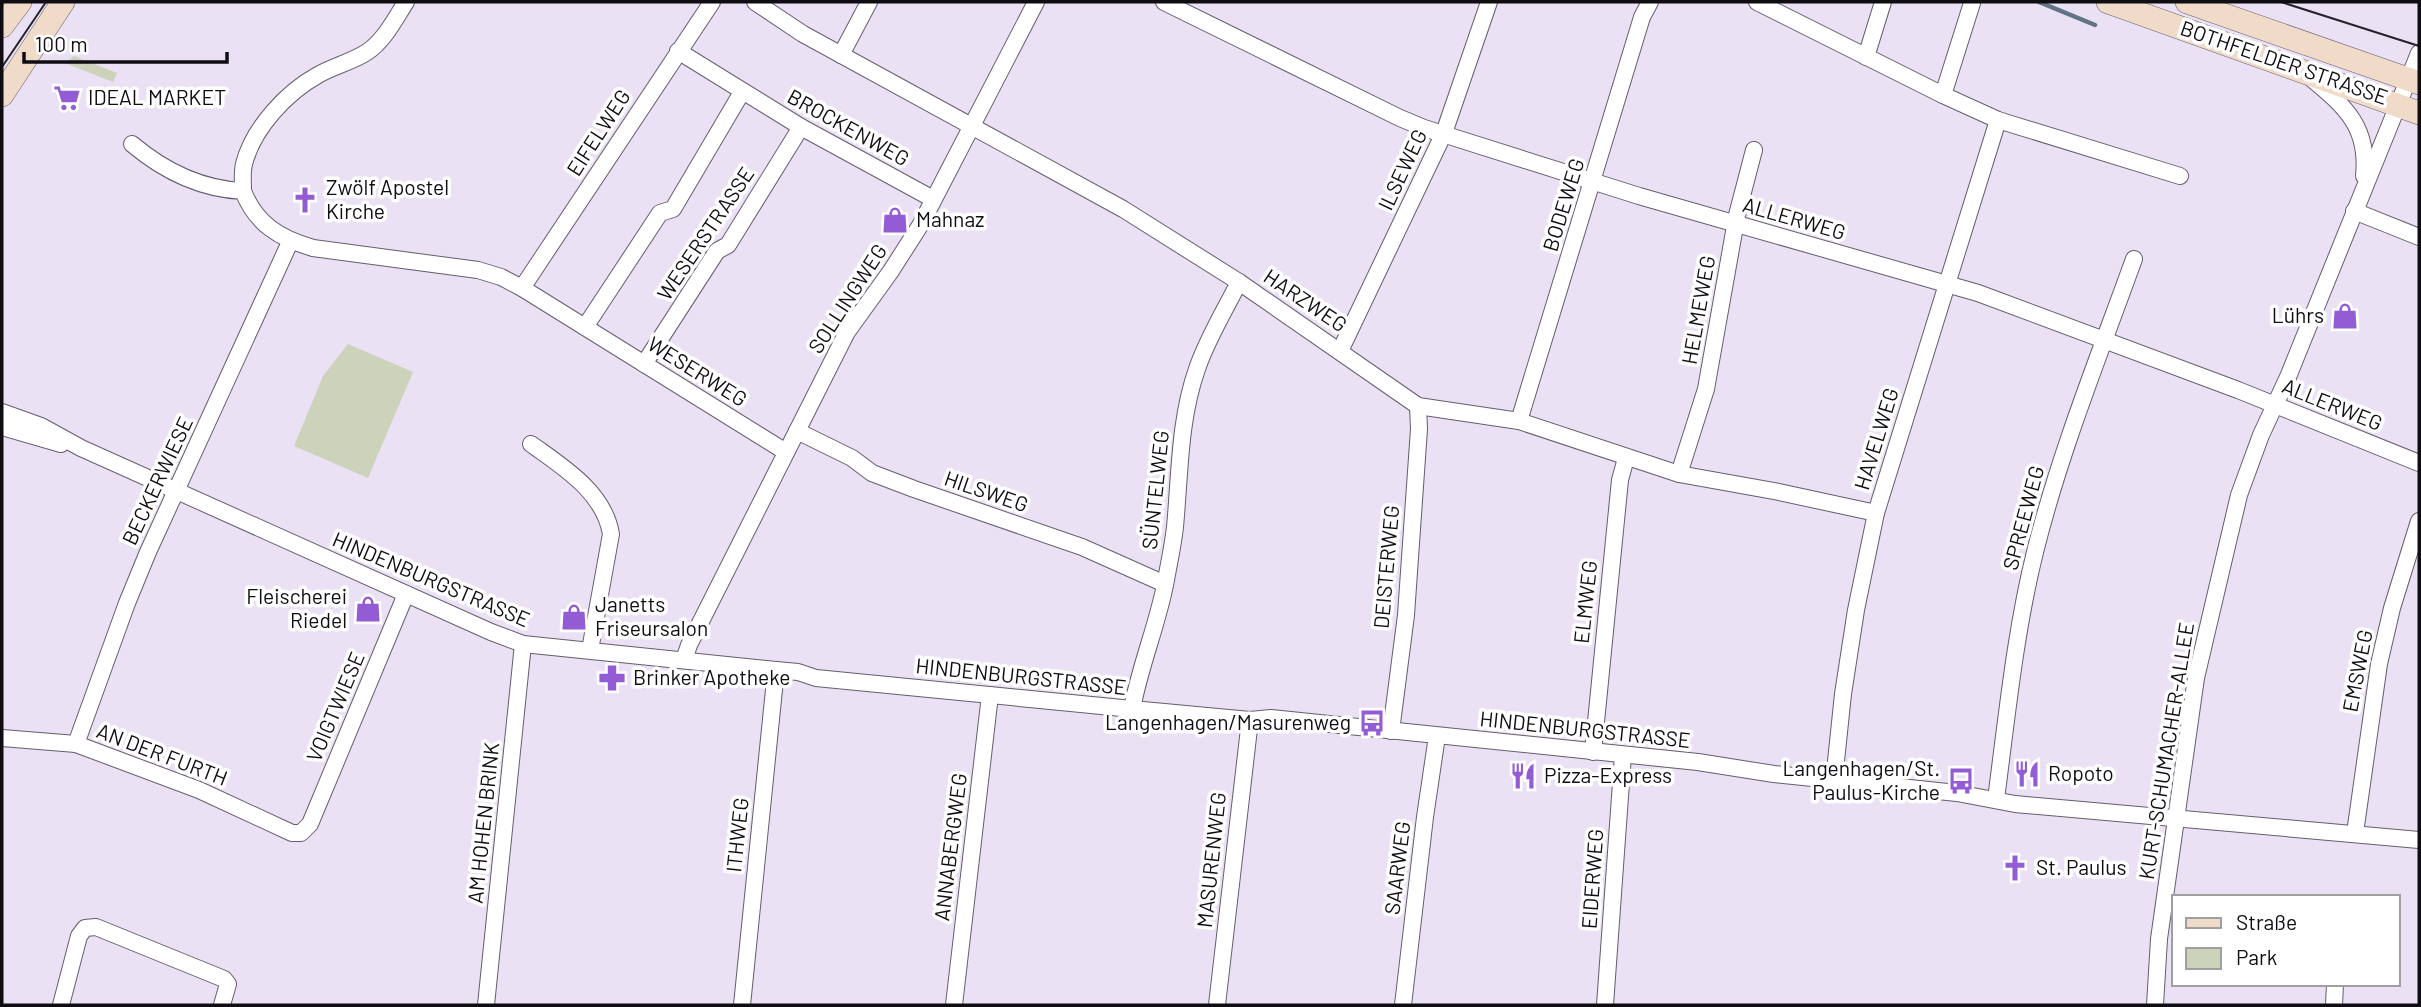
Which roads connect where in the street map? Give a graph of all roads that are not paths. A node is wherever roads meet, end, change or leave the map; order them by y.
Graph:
1 (20, 2) edge
2 (62, 2) edge
3 (406, 2) edge
4 (712, 2) edge
5 (755, 2) edge
6 (869, 2) edge
7 (1036, 2) edge
8 (1164, 2) edge
9 (1489, 2) edge
10 (1650, 2) edge
11 (1757, 2) edge
12 (1883, 2) edge
13 (2108, 2) edge
14 (2187, 2) edge
15 (1972, 3) edge
16 (1788, 9) edge
17 (2, 26) edge
18 (678, 51) junction
19 (2419, 53) edge
20 (841, 55) junction
21 (1866, 57) junction
22 (2299, 69) junction
23 (2414, 81) edge
24 (743, 92) junction
25 (2, 95) edge
26 (1943, 95) junction
27 (2409, 108) edge
28 (1998, 120) junction
29 (801, 127) junction
30 (971, 127) junction
31 (1444, 133) junction
32 (132, 144) dead end
33 (1754, 150) dead end
34 (2180, 176) dead end
35 (1594, 181) junction
36 (243, 191) junction
37 (2362, 193) junction
38 (933, 200) junction
39 (2354, 211) junction
40 (1735, 224) junction
41 (2419, 237) edge
42 (290, 242) junction
43 (2134, 259) dead end
44 (1239, 282) junction
45 (1947, 283) junction
46 (522, 288) junction
47 (585, 327) junction
48 (2105, 340) junction
49 (1340, 351) junction
50 (644, 364) junction
51 (2275, 405) junction
52 (1418, 406) junction
53 (2, 412) edge
54 (1518, 421) junction
55 (2, 427) edge
56 (797, 431) junction
57 (531, 444) dead end
58 (81, 448) junction
59 (786, 452) junction
60 (1626, 458) junction
61 (2419, 463) edge
62 (1679, 474) junction
63 (176, 490) junction
64 (1876, 513) junction
65 (2419, 521) edge
66 (1165, 584) junction
67 (406, 594) junction
68 (523, 644) junction
69 (590, 650) junction
70 (684, 660) junction
71 (776, 670) junction
72 (990, 695) junction
73 (1132, 709) junction
74 (1250, 720) junction
75 (1391, 731) junction
76 (1437, 736) junction
77 (2, 738) edge
78 (76, 744) junction
79 (1593, 752) junction
80 (1623, 755) junction
81 (1833, 780) junction
82 (1996, 799) junction
83 (2176, 818) junction
84 (301, 833) joint
85 (2355, 833) junction
86 (2419, 840) edge
87 (2335, 986) edge
88 (61, 1005) edge
89 (222, 1005) edge
90 (486, 1005) edge
91 (742, 1005) edge
92 (954, 1005) edge
93 (1217, 1005) edge
94 (1403, 1005) edge
95 (1605, 1005) edge
96 (2155, 1005) edge
97 (2334, 1005) edge

1 - 17 main road
2 - 25 main road
3 - 36 street
4 - 18 street, EIFELWEG
5 - 20 street, HARZWEG
6 - 20 street
7 - 30 street, SOLLINGWEG
8 - 31 street, ALLERWEG
9 - 31 street, ILSEWEG
10 - 35 street, BODEWEG
11 - 16 street
12 - 21 street
13 - 22 main road, BOTHFELDER STRASSE
14 - 23 main road, BOTHFELDER STRASSE
15 - 26 street
16 - 21 street
18 - 24 street, BROCKENWEG
18 - 46 street, EIFELWEG
19 - 23 street, KURT-SCHUMACHER-ALLEE
20 - 30 street, HARZWEG
21 - 26 street
22 - 27 main road, BOTHFELDER STRASSE
22 - 37 street, KURT-SCHUMACHER-ALLEE
23 - 27 street, KURT-SCHUMACHER-ALLEE
24 - 29 street, BROCKENWEG
24 - 47 street
26 - 28 street
27 - 37 street, KURT-SCHUMACHER-ALLEE
28 - 34 street
28 - 45 street, HAVELWEG
29 - 38 street, BROCKENWEG
29 - 50 street, WESERSTRASSE
30 - 38 street, SOLLINGWEG
30 - 44 street, HARZWEG
31 - 35 street, ALLERWEG
31 - 49 street, ILSEWEG
32 - 36 street
33 - 40 street, HELMEWEG
35 - 40 street, ALLERWEG
35 - 54 street, BODEWEG
36 - 42 street, WESERWEG
37 - 39 street, KURT-SCHUMACHER-ALLEE
38 - 56 street, SOLLINGWEG
39 - 41 street
39 - 51 street, KURT-SCHUMACHER-ALLEE
40 - 45 street, ALLERWEG
40 - 62 street, HELMEWEG
42 - 46 street, WESERWEG
42 - 63 street, BECKERWIESE
43 - 48 street, SPREEWEG
44 - 49 street, HARZWEG
44 - 66 street, SÜNTELWEG
45 - 48 street, ALLERWEG
45 - 64 street, HAVELWEG
46 - 47 street, WESERWEG
47 - 50 street, WESERWEG
48 - 51 street, ALLERWEG
48 - 82 street, SPREEWEG
49 - 52 street, HARZWEG
50 - 59 street, WESERWEG
51 - 61 street, ALLERWEG
51 - 83 street, KURT-SCHUMACHER-ALLEE
52 - 54 street, HARZWEG
52 - 75 street, DEISTERWEG
53 - 58 street, HINDENBURGSTRASSE
54 - 60 street, HARZWEG
55 - 58 street, HINDENBURGSTRASSE
56 - 59 street, SOLLINGWEG
56 - 66 street, HILSWEG
57 - 69 street
58 - 63 street, HINDENBURGSTRASSE
59 - 70 street, SOLLINGWEG
60 - 62 street, HARZWEG
60 - 79 street, ELMWEG
62 - 64 street, HARZWEG
63 - 67 street, HINDENBURGSTRASSE
63 - 78 street, BECKERWIESE
64 - 81 street, HAVELWEG
65 - 85 street, EMSWEG
66 - 73 street, SÜNTELWEG
67 - 68 street, HINDENBURGSTRASSE
67 - 84 street, VOIGTWIESE
68 - 69 street, HINDENBURGSTRASSE
68 - 90 street, AM HOHEN BRINK
69 - 70 street, HINDENBURGSTRASSE
70 - 71 street, HINDENBURGSTRASSE
71 - 72 street, HINDENBURGSTRASSE
71 - 91 street, ITHWEG
72 - 73 street, HINDENBURGSTRASSE
72 - 92 street, ANNABERGWEG
73 - 74 street, HINDENBURGSTRASSE
74 - 75 street, HINDENBURGSTRASSE
74 - 93 street, MASURENWEG
75 - 76 street, HINDENBURGSTRASSE
76 - 79 street, HINDENBURGSTRASSE
76 - 94 street, SAARWEG
77 - 78 street, AN DER FURTH
78 - 84 street, AN DER FURTH
79 - 80 street, HINDENBURGSTRASSE
80 - 81 street, HINDENBURGSTRASSE
80 - 95 street, EIDERWEG
81 - 82 street, HINDENBURGSTRASSE
82 - 83 street, HINDENBURGSTRASSE
83 - 85 street
83 - 96 street, KURT-SCHUMACHER-ALLEE
85 - 86 street
87 - 97 street
88 - 89 street

